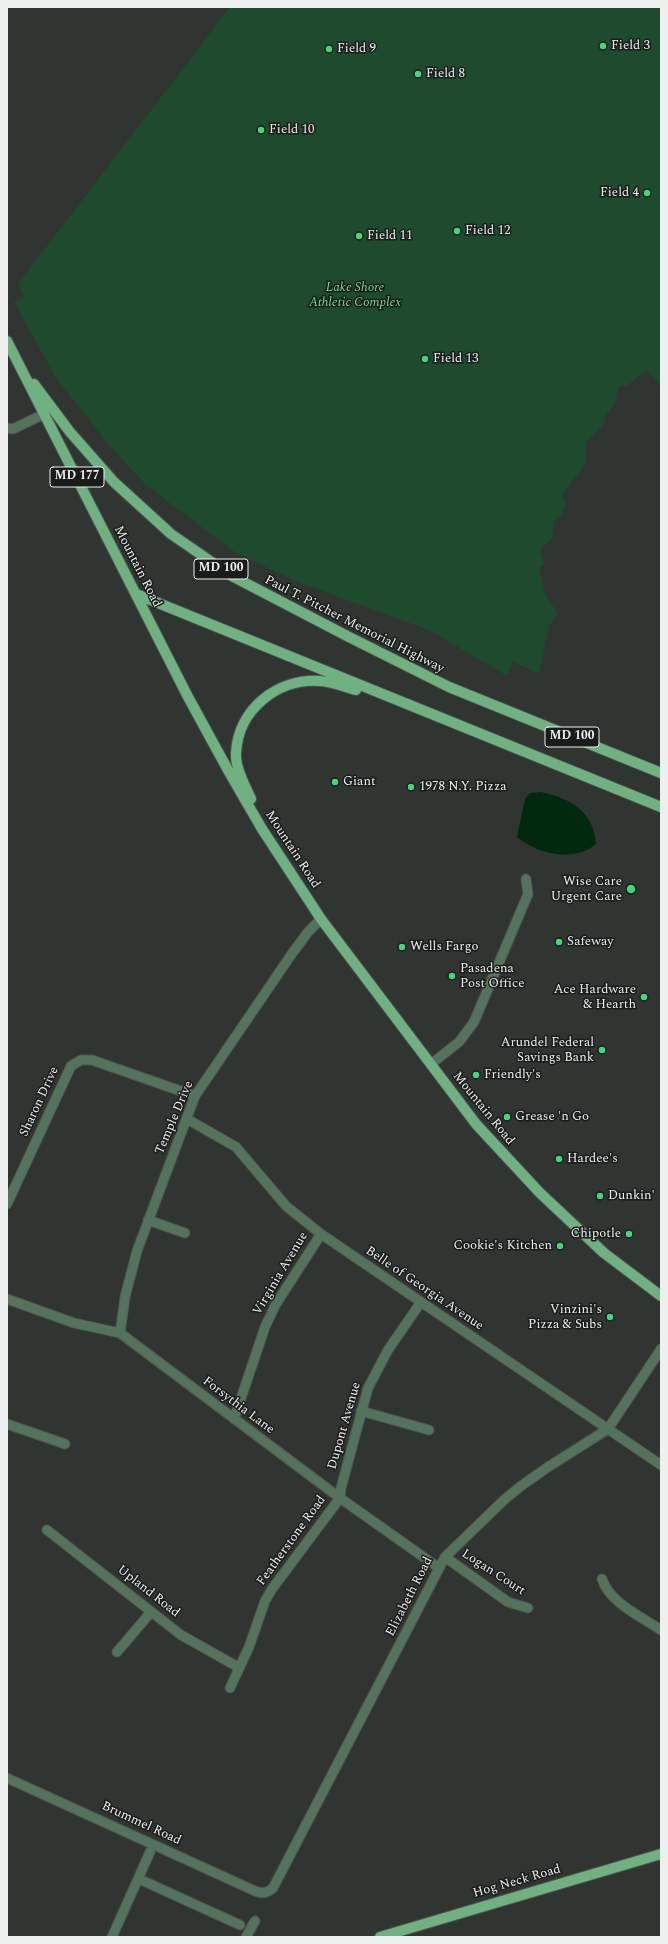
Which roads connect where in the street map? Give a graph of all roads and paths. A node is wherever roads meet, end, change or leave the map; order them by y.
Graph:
1 (7, 341) edge
2 (17, 361) junction
3 (44, 414) junction
4 (7, 428) edge
5 (136, 594) junction
6 (438, 717) junction
7 (661, 773) edge
8 (661, 807) edge
9 (262, 829) junction
10 (526, 879) dead end
11 (321, 920) junction
12 (431, 1064) junction
13 (195, 1096) junction
14 (187, 1119) junction
15 (7, 1204) edge
16 (148, 1220) junction
17 (185, 1233) dead end
18 (321, 1234) junction
19 (661, 1296) edge
20 (7, 1299) edge
21 (421, 1302) junction
22 (120, 1333) junction
23 (661, 1349) edge
24 (361, 1411) junction
25 (234, 1419) junction
26 (7, 1424) edge
27 (608, 1429) junction
28 (429, 1430) dead end
29 (65, 1444) dead end
30 (661, 1465) edge
31 (340, 1498) junction
32 (47, 1530) dead end
33 (446, 1557) junction
34 (439, 1568) junction
35 (602, 1579) dead end
36 (528, 1608) dead end
37 (151, 1612) junction
38 (661, 1630) edge
39 (117, 1652) dead end
40 (238, 1667) junction
41 (230, 1688) dead end
42 (7, 1778) edge
43 (150, 1852) dead end
44 (661, 1854) edge
45 (139, 1879) junction
46 (265, 1893) joint
47 (255, 1921) dead end
48 (240, 1925) dead end
49 (112, 1937) edge
50 (246, 1937) edge
51 (380, 1937) edge

1 - 2 main road, Mountain Road / MD 177
2 - 3 main road, Mountain Road / MD 177
2 - 7 main road, Paul T. Pitcher Memorial Highway / MD 100
3 - 4 street
3 - 5 main road, Mountain Road / MD 177
5 - 6 main road, MD 100
5 - 9 main road, Mountain Road / MD 177
6 - 8 main road, MD 100
6 - 9 main road
9 - 11 main road, Mountain Road / MD 177
10 - 12 street
11 - 12 main road, Mountain Road / MD 177
11 - 13 street, Temple Drive
12 - 19 main road, Mountain Road / MD 177
13 - 14 street, Temple Drive
13 - 15 street, Sharon Drive
14 - 16 street, Temple Drive
14 - 18 street, Belle of Georgia Avenue
16 - 17 street
16 - 22 street, Temple Drive
18 - 21 street, Belle of Georgia Avenue
18 - 25 street, Virginia Avenue
20 - 22 street, Forsythia Lane
21 - 24 street, Dupont Avenue
21 - 27 street, Belle of Georgia Avenue
22 - 25 street, Forsythia Lane
23 - 27 street, Elizabeth Road
24 - 28 street
24 - 31 street, Dupont Avenue
25 - 31 street, Forsythia Lane
26 - 29 street
27 - 30 street, Belle of Georgia Avenue
27 - 33 street, Elizabeth Road
31 - 34 street, Forsythia Lane
31 - 40 street, Featherstone Road
32 - 37 street, Upland Road
33 - 34 street, Elizabeth Road
33 - 36 street, Logan Court
34 - 46 street, Elizabeth Road
35 - 38 street
37 - 39 street
37 - 40 street, Upland Road
40 - 41 street, Featherstone Road
42 - 46 street, Brummel Road
43 - 45 street
44 - 51 main road, Hog Neck Road
45 - 48 street
45 - 49 street
47 - 50 street

